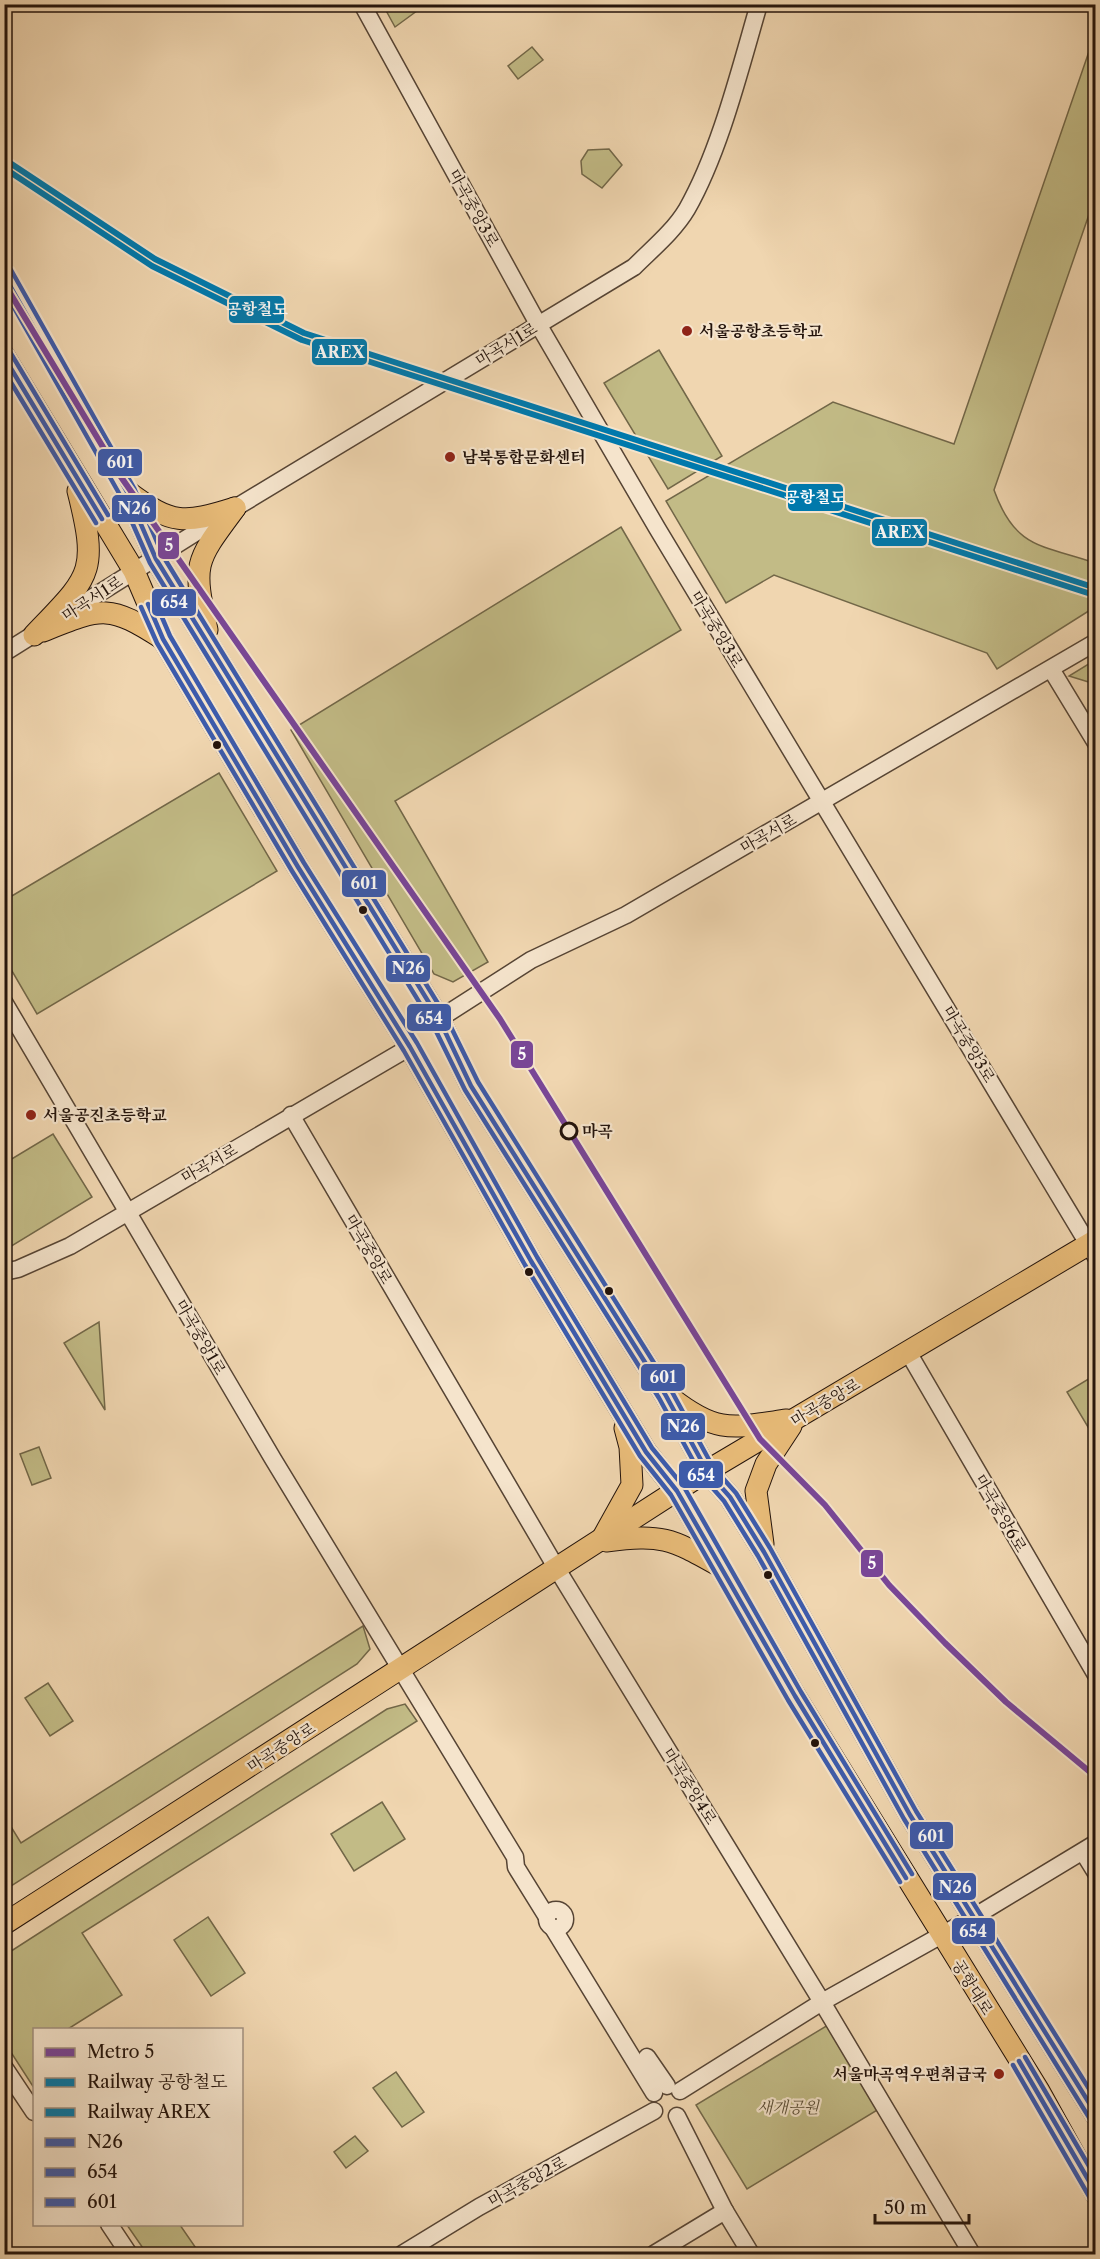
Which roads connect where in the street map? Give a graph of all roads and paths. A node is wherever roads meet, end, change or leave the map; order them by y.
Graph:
1 (362, 4) edge
2 (759, 4) edge
3 (4, 274) edge
4 (538, 324) junction
5 (4, 356) edge
6 (74, 473) junction
7 (128, 492) junction
8 (235, 508) junction
9 (156, 559) junction
10 (134, 571) junction
11 (34, 635) junction
12 (163, 639) junction
13 (1095, 642) edge
14 (210, 645) junction
15 (4, 653) edge
16 (1051, 669) junction
17 (1095, 743) edge
18 (820, 803) junction
19 (4, 1002) edge
20 (439, 1019) junction
21 (410, 1047) junction
22 (291, 1115) junction
23 (127, 1211) junction
24 (1093, 1247) edge
25 (4, 1272) edge
26 (908, 1352) junction
27 (665, 1394) junction
28 (620, 1409) junction
29 (796, 1419) junction
30 (707, 1472) junction
31 (677, 1491) junction
32 (600, 1542) junction
33 (764, 1552) junction
34 (719, 1566) junction
35 (557, 1569) junction
36 (400, 1670) junction
37 (1095, 1675) edge
38 (1089, 1847) edge
39 (1095, 1873) edge
40 (972, 1918) junction
41 (4, 1924) edge
42 (940, 1936) junction
43 (822, 2002) junction
44 (4, 2067) edge
45 (667, 2090) junction
46 (33, 2110) edge
47 (654, 2111) junction
48 (1095, 2115) edge
49 (677, 2116) junction
50 (1095, 2194) edge
51 (725, 2211) junction
52 (110, 2226) edge
53 (405, 2253) edge
54 (129, 2254) edge
55 (654, 2254) edge
56 (751, 2254) edge
57 (972, 2254) edge

1 - 4 street, 마곡중앙3로
2 - 4 street, 마곡서1로
3 - 7 main road
4 - 8 street, 마곡서1로
4 - 18 street, 마곡중앙3로
5 - 6 main road, 공항대로
6 - 10 main road, 공항대로
6 - 11 main road
7 - 8 main road
7 - 9 main road
8 - 9 street, 마곡서1로
8 - 14 main road
9 - 10 street, 마곡서1로
9 - 14 main road
10 - 11 street, 마곡서1로
10 - 12 main road, 공항대로
11 - 12 main road
11 - 15 street, 마곡서1로
12 - 21 main road, 공항대로
13 - 16 street, 마곡서로
14 - 20 main road
16 - 17 street
16 - 18 street, 마곡서로
18 - 20 street, 마곡서로
18 - 24 street, 마곡중앙3로
19 - 23 street, 마곡중앙1로
20 - 27 main road
21 - 22 street, 마곡서로
21 - 28 main road, 공항대로
22 - 23 street, 마곡서로
22 - 35 street, 마곡중앙로
23 - 25 street, 마곡서로
23 - 36 street, 마곡중앙1로
24 - 26 main road, 마곡중앙로
26 - 29 main road, 마곡중앙로
26 - 37 street, 마곡중앙6로
27 - 29 main road
27 - 30 main road
28 - 31 main road, 공항대로
28 - 32 main road
29 - 30 main road, 마곡중앙로
29 - 33 main road
30 - 31 main road, 마곡중앙로
30 - 33 main road
31 - 32 main road, 마곡중앙로
31 - 34 main road, 공항대로
32 - 34 main road
32 - 35 main road, 마곡중앙로
33 - 40 main road
34 - 42 main road, 공항대로
35 - 36 main road, 마곡중앙로
35 - 43 street, 마곡중앙4로
36 - 41 main road, 마곡중앙로
36 - 45 street
38 - 39 street
38 - 40 street
40 - 42 street
40 - 48 main road
42 - 43 street
42 - 50 main road, 공항대로
43 - 45 street
43 - 57 street, 마곡중앙4로
44 - 46 street
45 - 47 street
45 - 49 street
47 - 49 street
47 - 53 street, 마곡중앙2로
49 - 51 street
51 - 55 street
51 - 56 street
52 - 54 street

